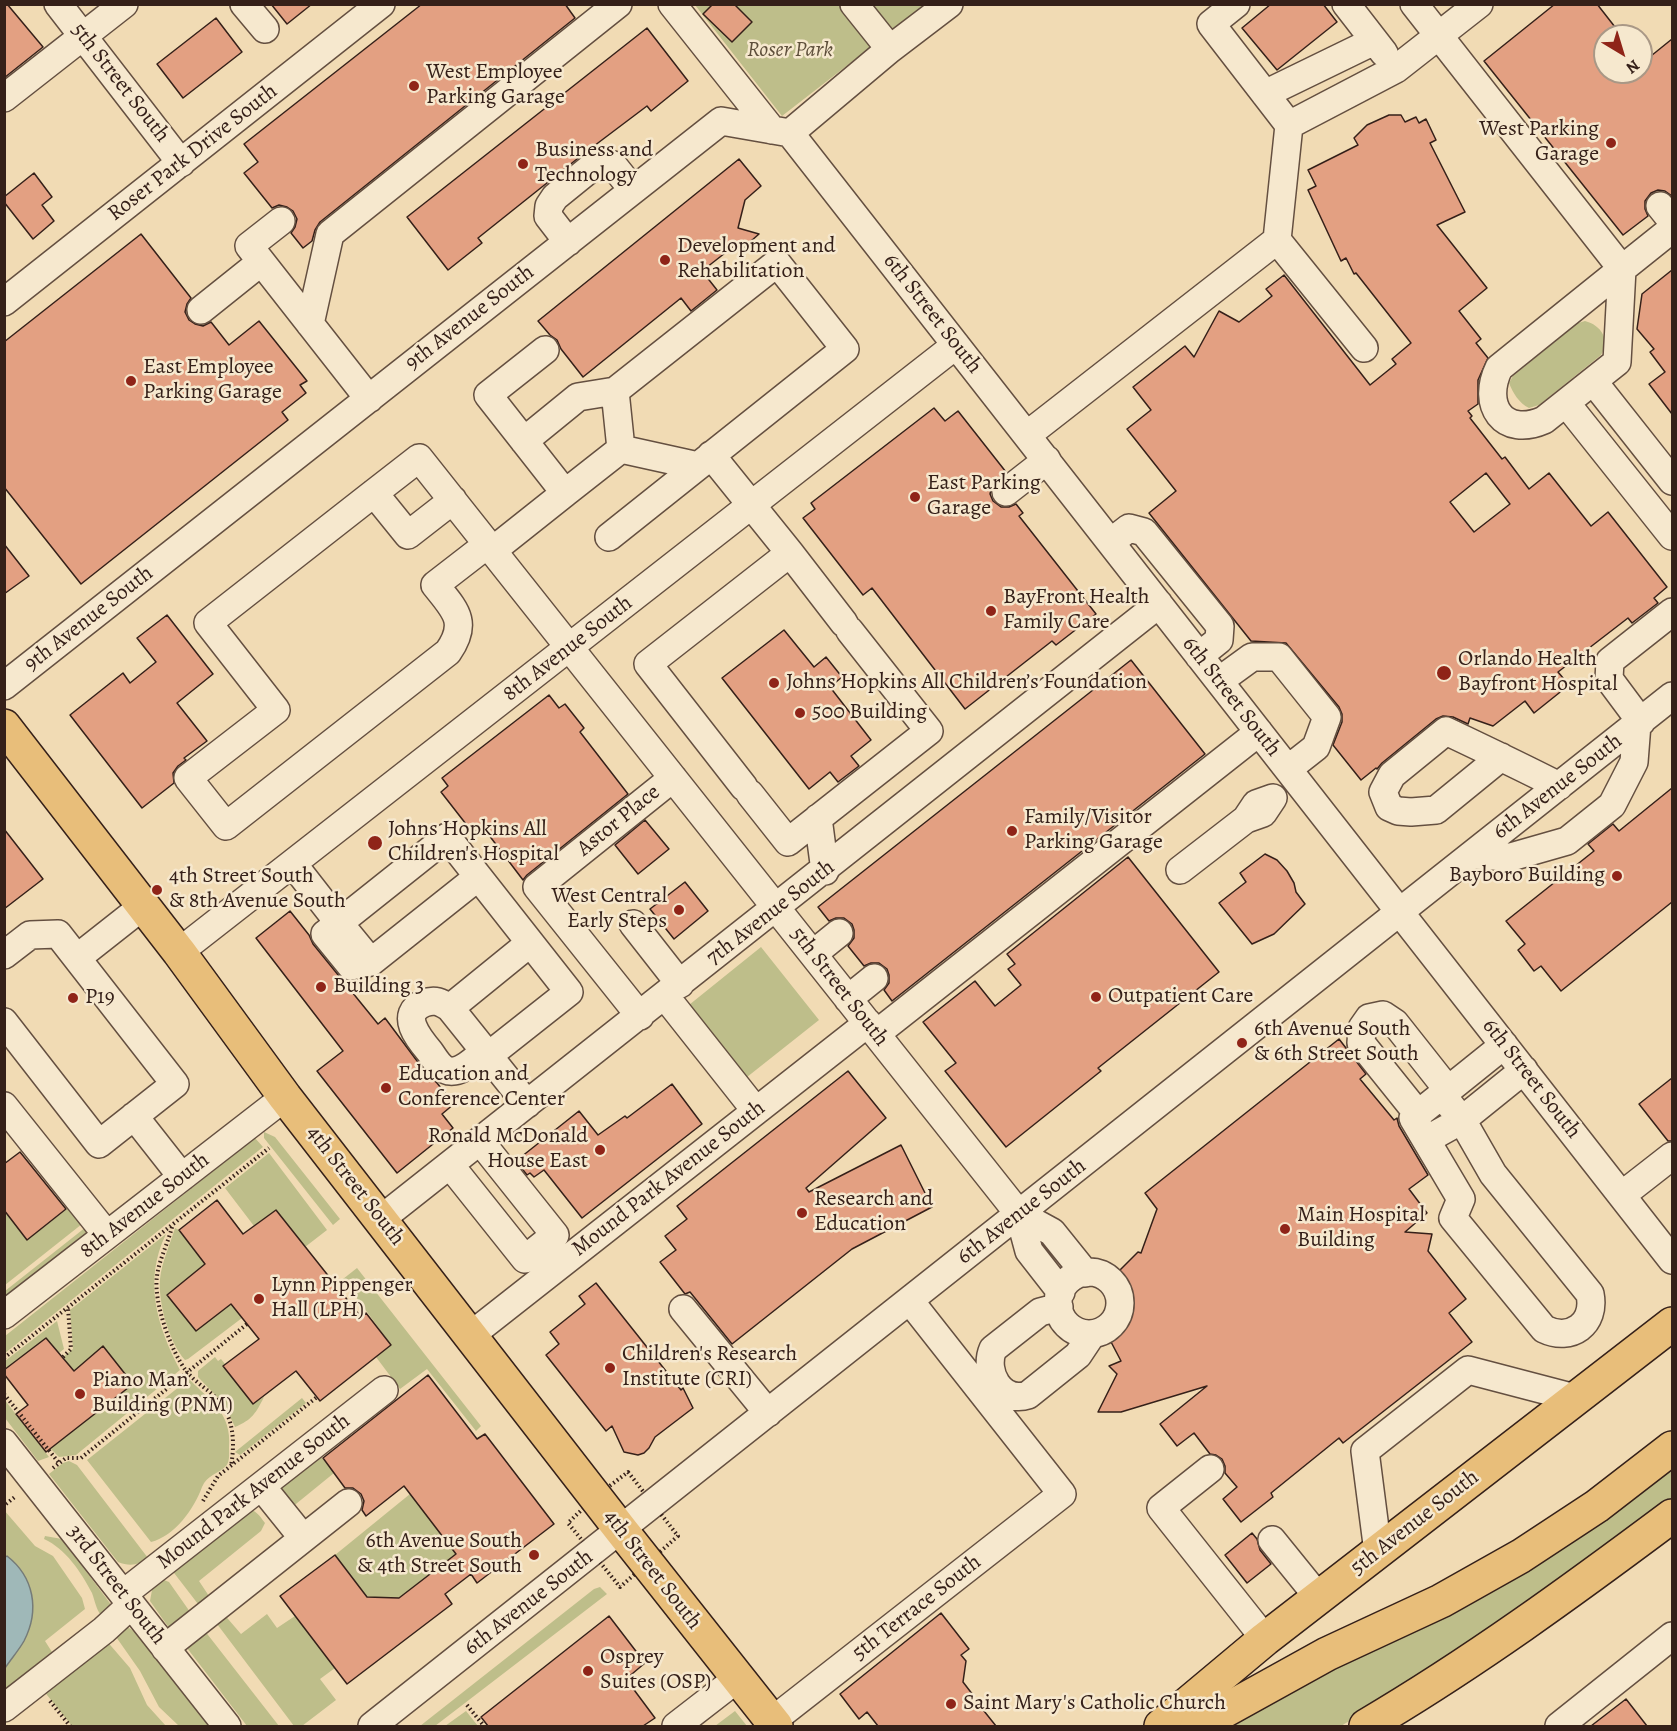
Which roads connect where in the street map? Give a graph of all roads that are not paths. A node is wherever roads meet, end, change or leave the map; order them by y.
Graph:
1 (58, 4) edge
2 (124, 4) edge
3 (244, 4) edge
4 (381, 4) edge
5 (618, 4) edge
6 (672, 4) edge
7 (854, 4) edge
8 (949, 4) edge
9 (1236, 4) edge
10 (1346, 4) edge
11 (1414, 4) edge
12 (1479, 4) edge
13 (265, 28) dead end
14 (83, 36) junction
15 (1438, 36) junction
16 (1374, 40) junction
17 (890, 49) junction
18 (1396, 69) junction
19 (1265, 94) junction
20 (4, 98) edge
21 (1289, 125) junction
22 (781, 131) junction
23 (181, 163) junction
24 (633, 190) junction
25 (1668, 218) edge
26 (281, 221) dead end
27 (1277, 240) junction
28 (568, 242) junction
29 (261, 262) junction
30 (1622, 269) junction
31 (4, 302) edge
32 (201, 310) dead end
33 (310, 324) junction
34 (956, 345) junction
35 (1364, 348) dead end
36 (545, 350) dead end
37 (1593, 381) junction
38 (615, 391) junction
39 (369, 399) junction
40 (1566, 403) junction
41 (524, 441) junction
42 (621, 448) junction
43 (1037, 449) junction
44 (704, 461) junction
45 (1672, 481) edge
46 (1007, 483) dead end
47 (374, 493) junction
48 (565, 493) junction
49 (453, 500) junction
50 (751, 505) junction
51 (1672, 536) edge
52 (609, 537) dead end
53 (1111, 542) junction
54 (490, 548) junction
55 (789, 554) junction
56 (1159, 604) junction
57 (1672, 612) edge
58 (569, 648) junction
59 (1199, 656) junction
60 (1219, 681) junction
61 (4, 686) edge
62 (1672, 696) edge
63 (1639, 723) junction
64 (4, 726) edge
65 (929, 731) junction
66 (1259, 732) junction
67 (1501, 757) dead end
68 (956, 765) junction
69 (1292, 775) junction
70 (673, 778) junction
71 (1559, 786) junction
72 (818, 818) junction
73 (1472, 855) junction
74 (292, 864) junction
75 (1180, 870) dead end
76 (825, 871) junction
77 (478, 877) junction
78 (143, 906) junction
79 (776, 908) junction
80 (1400, 912) junction
81 (339, 922) junction
82 (633, 924) dead end
83 (839, 933) dead end
84 (530, 943) junction
85 (179, 952) junction
86 (813, 954) junction
87 (4, 955) edge
88 (77, 958) junction
89 (874, 978) dead end
90 (672, 990) junction
91 (848, 999) junction
92 (450, 1008) junction
93 (640, 1016) junction
94 (4, 1022) edge
95 (872, 1029) junction
96 (1504, 1046) junction
97 (486, 1054) junction
98 (1524, 1070) junction
99 (1445, 1093) junction
100 (285, 1097) junction
101 (527, 1104) junction
102 (4, 1106) edge
103 (756, 1111) junction
104 (1418, 1114) junction
105 (134, 1116) junction
106 (1462, 1120) junction
107 (1426, 1140) junction
108 (480, 1141) junction
109 (1672, 1156) edge
110 (450, 1165) junction
111 (1493, 1174) junction
112 (182, 1177) junction
113 (1622, 1196) junction
114 (1461, 1199) junction
115 (1019, 1214) junction
116 (381, 1219) junction
117 (107, 1235) junction
118 (1672, 1260) edge
119 (1085, 1273) junction
120 (1060, 1300) junction
121 (910, 1301) junction
122 (684, 1309) dead end
123 (4, 1315) edge
124 (1672, 1324) edge
125 (1092, 1334) junction
126 (471, 1335) junction
127 (384, 1390) dead end
128 (1575, 1398) junction
129 (768, 1413) junction
130 (4, 1443) edge
131 (1672, 1448) edge
132 (1210, 1469) dead end
133 (262, 1487) junction
134 (348, 1503) dead end
135 (1672, 1516) edge
136 (621, 1530) junction
137 (303, 1538) junction
138 (1272, 1540) dead end
139 (1377, 1552) junction
140 (1319, 1598) junction
141 (127, 1600) junction
142 (1672, 1636) edge
143 (1265, 1639) junction
144 (165, 1648) junction
145 (738, 1678) junction
146 (4, 1708) edge
147 (774, 1724) edge
148 (227, 1726) edge
149 (372, 1726) edge
150 (676, 1726) edge
151 (1161, 1726) edge
152 (1197, 1726) edge
153 (1366, 1726) edge
154 (1559, 1726) edge

1 - 14 street, 5th Street South
2 - 14 street
3 - 13 street
4 - 23 street, Roser Park Drive South
5 - 33 street
6 - 22 street, 6th Street South
7 - 17 street
8 - 17 street
9 - 19 street
10 - 16 street
11 - 15 street
12 - 15 street
14 - 20 street
14 - 23 street, 5th Street South
15 - 18 street
15 - 30 street
16 - 18 street
16 - 19 street
17 - 22 street
18 - 21 street
19 - 21 street
21 - 27 street
22 - 24 street, 9th Avenue South
22 - 34 street, 6th Street South
23 - 31 street, Roser Park Drive South
24 - 28 street, 9th Avenue South
24 - 28 street
25 - 30 street
26 - 29 street
27 - 35 street
27 - 43 street
28 - 39 street, 9th Avenue South
29 - 32 street
29 - 33 street
30 - 37 street
30 - 40 street
33 - 39 street
34 - 43 street, 6th Street South
34 - 50 street, 8th Avenue South
36 - 41 street
37 - 40 street
37 - 45 street
38 - 41 street
38 - 42 street
38 - 44 street
39 - 61 street, 9th Avenue South
40 - 51 street
41 - 48 street
42 - 44 street
42 - 48 street
43 - 46 street
43 - 53 street, 6th Street South
44 - 50 street
44 - 52 street
47 - 49 street
47 - 49 street, 5th Street South
47 - 54 street
48 - 54 street
49 - 54 street, 5th Street South
50 - 55 street
50 - 58 street, 8th Avenue South
53 - 56 street, 6th Street South
53 - 59 street
54 - 58 street, 5th Street South
55 - 65 street
55 - 72 street
56 - 59 street, 6th Street South
56 - 68 street, 7th Avenue South
57 - 63 street
58 - 70 street, 5th Street South
58 - 74 street, 8th Avenue South
59 - 60 street, 6th Street South
60 - 66 street, 6th Street South
60 - 69 street
62 - 63 street, 6th Avenue South
63 - 71 street, 6th Avenue South
63 - 73 street
64 - 78 main road, 4th Street South
65 - 68 street
65 - 72 street
66 - 69 street, 6th Street South
66 - 95 street, Mound Park Avenue South
67 - 71 street
68 - 76 street, 7th Avenue South
69 - 75 street
69 - 80 street, 6th Street South
70 - 79 street, 5th Street South
70 - 93 street, Astor Place
71 - 73 street, 6th Avenue South
72 - 76 street
73 - 80 street, 6th Avenue South
74 - 81 street
74 - 85 street, 8th Avenue South
76 - 79 street, 7th Avenue South
77 - 81 street
77 - 81 street
77 - 84 street
78 - 85 main road, 4th Street South
78 - 88 street
79 - 86 street, 5th Street South
79 - 90 street, 7th Avenue South
80 - 96 street, 6th Street South
80 - 115 street, 6th Avenue South
82 - 90 street
83 - 86 street
84 - 92 street
84 - 97 street
85 - 100 main road, 4th Street South
86 - 91 street, 5th Street South
87 - 88 street
88 - 105 street
89 - 91 street
90 - 93 street, 7th Avenue South
90 - 103 street
91 - 95 street, 5th Street South
92 - 97 street
92 - 97 street
93 - 101 street, 7th Avenue South
94 - 105 street
95 - 103 street, Mound Park Avenue South
95 - 115 street, 5th Street South
96 - 98 street, 6th Street South
96 - 99 street
97 - 101 street
98 - 106 street
98 - 113 street, 6th Street South
99 - 104 street
99 - 104 street
99 - 106 street
100 - 112 street, 8th Avenue South
100 - 116 main road, 4th Street South
101 - 108 street, 7th Avenue South
102 - 117 street
103 - 126 street, Mound Park Avenue South
104 - 107 street
105 - 112 street
106 - 107 street
106 - 111 street
107 - 114 street
108 - 110 street, 7th Avenue South
108 - 110 street
109 - 113 street
110 - 116 street, 7th Avenue South
111 - 114 street
111 - 114 street
112 - 117 street, 8th Avenue South
113 - 118 street, 6th Street South
115 - 119 street
115 - 120 street
115 - 121 street, 6th Avenue South
116 - 126 main road, 4th Street South
117 - 123 street, 8th Avenue South
119 - 120 street
119 - 125 street
120 - 125 street
120 - 125 street
121 - 129 street, 6th Avenue South
121 - 147 street, 5th Terrace South
122 - 129 street
124 - 128 main road, 5th Avenue South
126 - 136 main road, 4th Street South
127 - 133 street, Mound Park Avenue South
128 - 139 main road, 5th Avenue South
128 - 139 street
129 - 136 street, 6th Avenue South
130 - 141 street, 3rd Street South
131 - 152 main road
132 - 143 street
133 - 137 street
133 - 141 street, Mound Park Avenue South
134 - 137 street
135 - 153 main road
136 - 145 main road, 4th Street South
136 - 149 street, 6th Avenue South
137 - 144 street
138 - 140 street
139 - 140 main road, 5th Avenue South
140 - 143 main road, 5th Avenue South
141 - 144 street, 3rd Street South
141 - 146 street, Mound Park Avenue South
142 - 154 street
143 - 151 main road, 5th Avenue South
144 - 148 street, 3rd Street South
145 - 147 main road, 4th Street South
145 - 150 street

